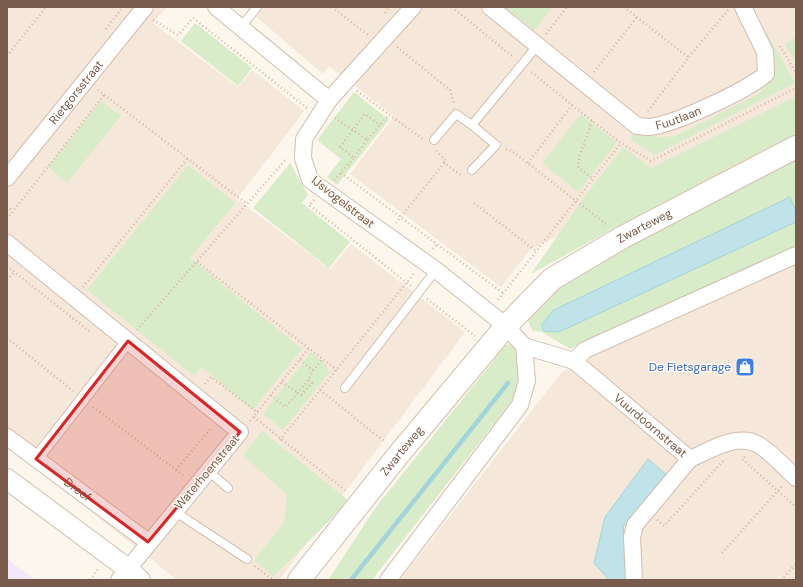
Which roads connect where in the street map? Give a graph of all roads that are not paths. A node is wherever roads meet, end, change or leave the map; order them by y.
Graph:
1 (216, 7) edge
2 (257, 7) edge
3 (413, 7) edge
4 (490, 7) edge
5 (743, 7) edge
6 (143, 10) edge
7 (241, 27) junction
8 (537, 46) junction
9 (323, 109) junction
10 (472, 125) junction
11 (432, 143) road end
12 (796, 147) edge
13 (472, 170) road end
14 (7, 178) edge
15 (7, 243) edge
16 (796, 255) edge
17 (430, 266) junction
18 (506, 326) junction
19 (128, 341) junction
20 (524, 346) junction
21 (574, 360) junction
22 (345, 388) dead end
23 (7, 437) edge
24 (36, 459) junction
25 (690, 460) junction
26 (208, 471) junction
27 (794, 477) edge
28 (7, 479) edge
29 (228, 488) dead end
30 (174, 511) junction
31 (148, 542) junction
32 (247, 559) road end
33 (129, 576) edge
34 (300, 580) edge
35 (388, 580) edge
36 (634, 580) edge

1 - 7 street
2 - 7 lane
3 - 9 street, IJsvogelstraat
4 - 8 street, Fuutlaan
5 - 8 street, Fuutlaan
6 - 14 street, Rietgorsstraat
7 - 9 street
8 - 10 lane
9 - 17 street, IJsvogelstraat
10 - 11 lane
10 - 13 lane
12 - 18 main road, Zwarteweg
15 - 19 street, Waterhoenstraat
16 - 21 street
17 - 18 street, IJsvogelstraat
17 - 22 lane
18 - 20 street
18 - 34 main road, Zwarteweg
19 - 24 street
19 - 26 street, Waterhoenstraat
20 - 21 street, Vuurdoornstraat
20 - 35 street
21 - 25 street, Vuurdoornstraat
23 - 24 street, Dreef
24 - 31 street, Dreef
25 - 27 street, Vuurdoornstraat
25 - 36 street
26 - 29 lane
26 - 30 street, Waterhoenstraat
28 - 33 street
30 - 31 street, Waterhoenstraat
30 - 32 lane
31 - 33 street, Waterhoenstraat

